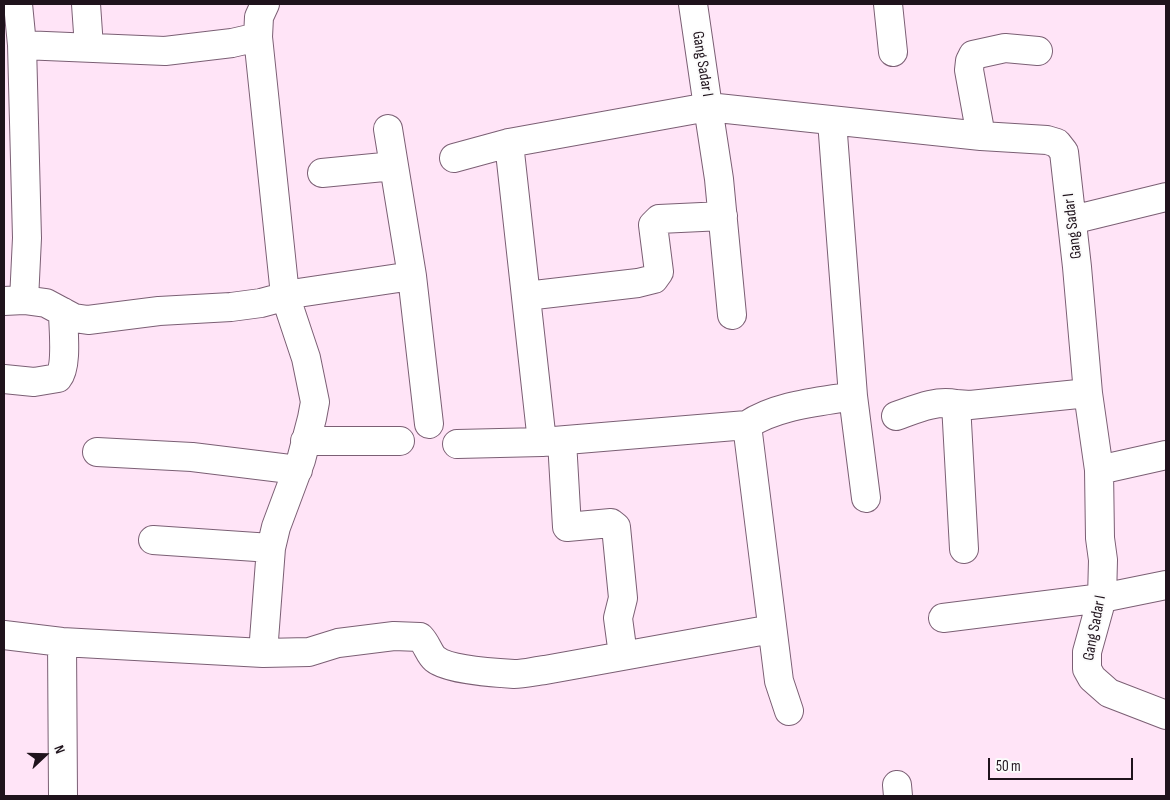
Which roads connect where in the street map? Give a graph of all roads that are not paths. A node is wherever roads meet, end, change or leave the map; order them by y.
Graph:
1 (18, 4) edge
2 (86, 4) edge
3 (265, 4) edge
4 (692, 4) edge
5 (888, 4) edge
6 (258, 37) junction
7 (22, 45) junction
8 (89, 47) junction
9 (1038, 51) dead end
10 (893, 52) dead end
11 (708, 107) junction
12 (832, 121) junction
13 (388, 129) dead end
14 (981, 136) junction
15 (509, 143) junction
16 (454, 158) dead end
17 (394, 166) junction
18 (322, 173) dead end
19 (1166, 197) edge
20 (723, 216) junction
21 (1072, 220) junction
22 (412, 276) junction
23 (285, 295) junction
24 (526, 296) junction
25 (14, 301) edge
26 (63, 312) junction
27 (732, 315) dead end
28 (4, 379) edge
29 (1088, 393) junction
30 (854, 396) junction
31 (956, 404) junction
32 (896, 416) dead end
33 (429, 424) dead end
34 (747, 425) junction
35 (306, 441) junction
36 (400, 441) dead end
37 (552, 442) junction
38 (457, 444) dead end
39 (97, 452) dead end
40 (1166, 455) edge
41 (298, 470) junction
42 (1099, 470) junction
43 (866, 498) dead end
44 (152, 540) dead end
45 (271, 548) junction
46 (964, 549) dead end
47 (1166, 585) edge
48 (1102, 598) junction
49 (943, 618) dead end
50 (772, 629) junction
51 (4, 635) edge
52 (62, 642) junction
53 (263, 653) junction
54 (623, 655) junction
55 (789, 711) dead end
56 (1166, 715) edge
57 (63, 796) edge

1 - 7 street
2 - 8 street
3 - 6 street
4 - 11 street, Gang Sadar I
5 - 10 street
6 - 8 street
6 - 23 street
7 - 8 street
7 - 25 street
9 - 14 street
11 - 12 street, Gang Sadar I
11 - 15 street
11 - 20 street
12 - 14 street, Gang Sadar I
12 - 30 street
13 - 17 street
14 - 21 street, Gang Sadar I
15 - 16 street
15 - 24 street
17 - 18 street
17 - 22 street
19 - 21 street
20 - 24 street
20 - 27 street
21 - 29 street, Gang Sadar I
22 - 23 street
22 - 33 street
23 - 26 street
23 - 35 street
24 - 37 street
25 - 26 street
26 - 28 street
29 - 31 street
29 - 42 street, Gang Sadar I
30 - 34 street
30 - 43 street
31 - 32 street
31 - 46 street
34 - 37 street
34 - 50 street
35 - 36 street
35 - 41 street
37 - 38 street
37 - 54 street
39 - 41 street
40 - 42 street
41 - 45 street
42 - 48 street, Gang Sadar I
44 - 45 street
45 - 53 street
47 - 48 street
48 - 49 street
48 - 56 street, Gang Sadar I
50 - 54 street
50 - 55 street
51 - 52 street
52 - 53 street
52 - 57 street
53 - 54 street

